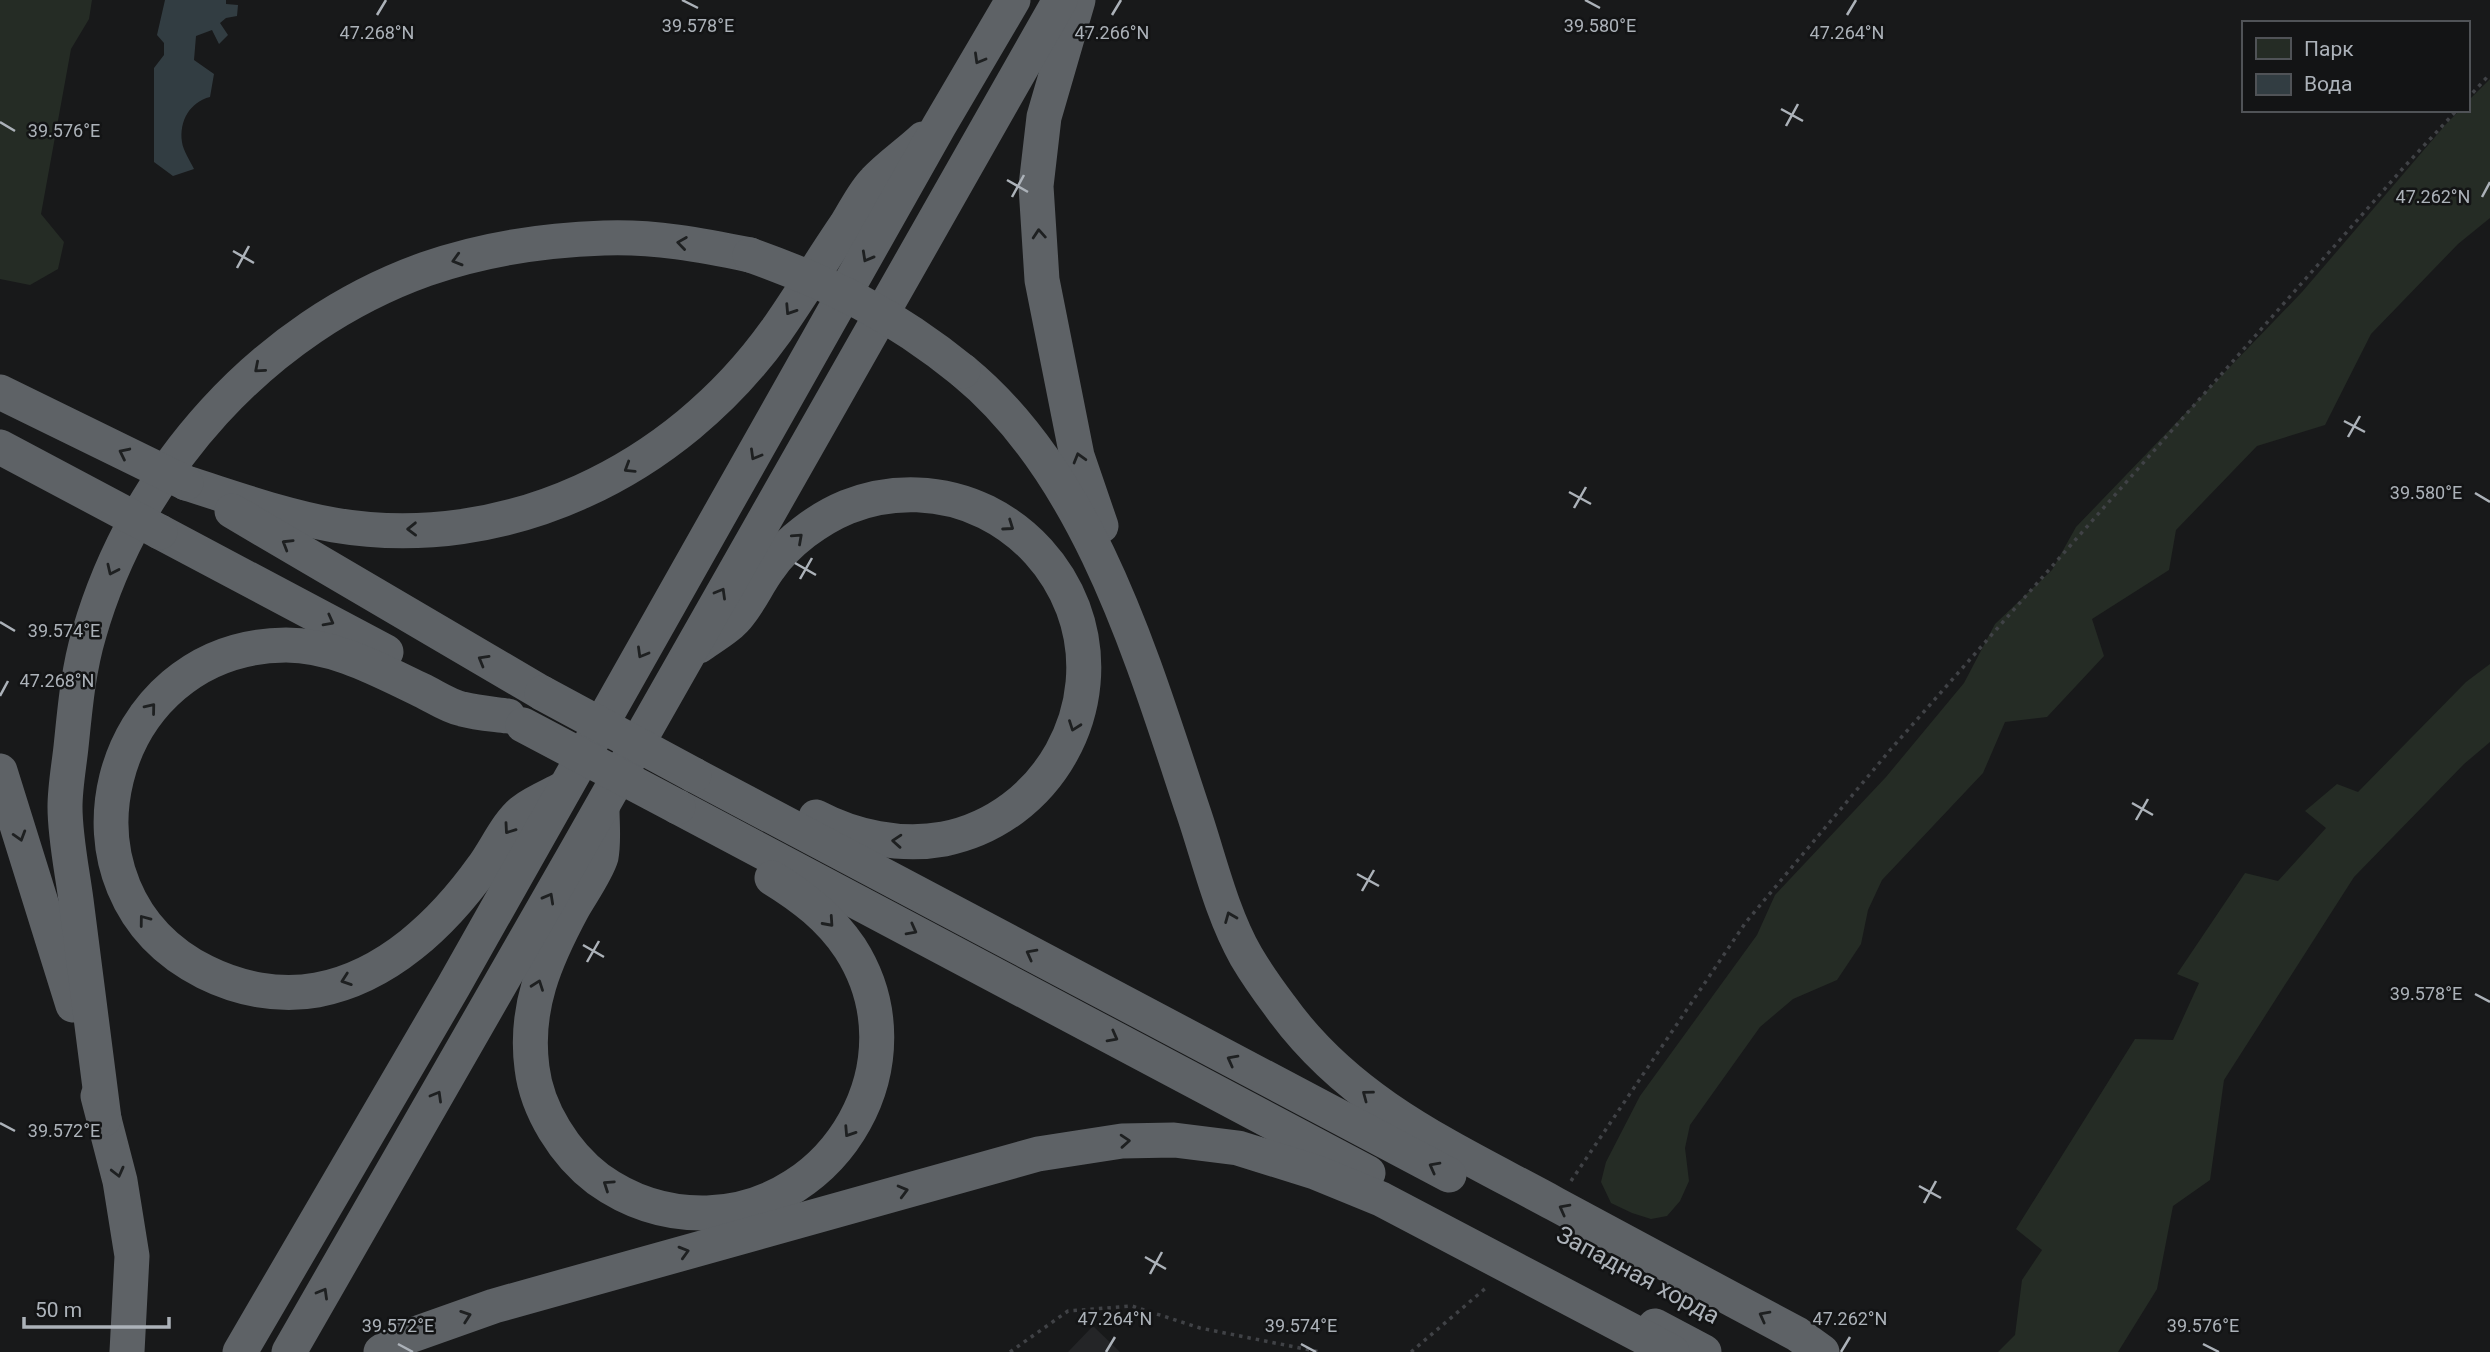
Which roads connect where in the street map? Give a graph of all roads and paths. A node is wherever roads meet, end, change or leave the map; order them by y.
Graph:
1 (1013, 0) edge
2 (1060, 0) edge
3 (1078, 0) edge
4 (2490, 74) edge
5 (2469, 97) edge
6 (2455, 112) edge
7 (939, 126) junction
8 (0, 391) edge
9 (0, 447) edge
10 (186, 483) junction
11 (1095, 546) junction
12 (685, 657) junction
13 (515, 721) junction
14 (0, 771) edge
15 (694, 775) junction
16 (563, 789) junction
17 (603, 802) junction
18 (678, 807) junction
19 (104, 1119) junction
20 (1572, 1181) dead end
21 (1487, 1287) dead end
22 (127, 1352) edge
23 (240, 1352) edge
24 (289, 1352) edge
25 (381, 1352) edge
26 (1010, 1352) edge
27 (1320, 1352) edge
28 (1411, 1352) edge
29 (1672, 1352) edge
30 (1704, 1352) edge
31 (1782, 1352) edge
32 (1822, 1352) edge

1 -> 7 highway
12 -> 2 highway
11 -> 3 highway
4 - 5 path
6 - 20 path
7 -> 10 highway
7 -> 16 highway
10 -> 8 highway, bridge
9 -> 13 highway, bridge
15 -> 10 highway, Западная хорда, bridge
11 -> 19 highway, bridge
32 -> 11 highway
12 -> 15 highway
12 - 17 highway
16 -> 13 highway
13 - 18 highway, bridge
14 -> 19 highway
31 -> 15 highway, Западная хорда
16 - 23 highway
18 -> 17 highway
24 -> 17 highway
18 -> 30 highway, Западная хорда
19 -> 22 highway
21 - 28 path
25 -> 29 highway
26 - 27 path

